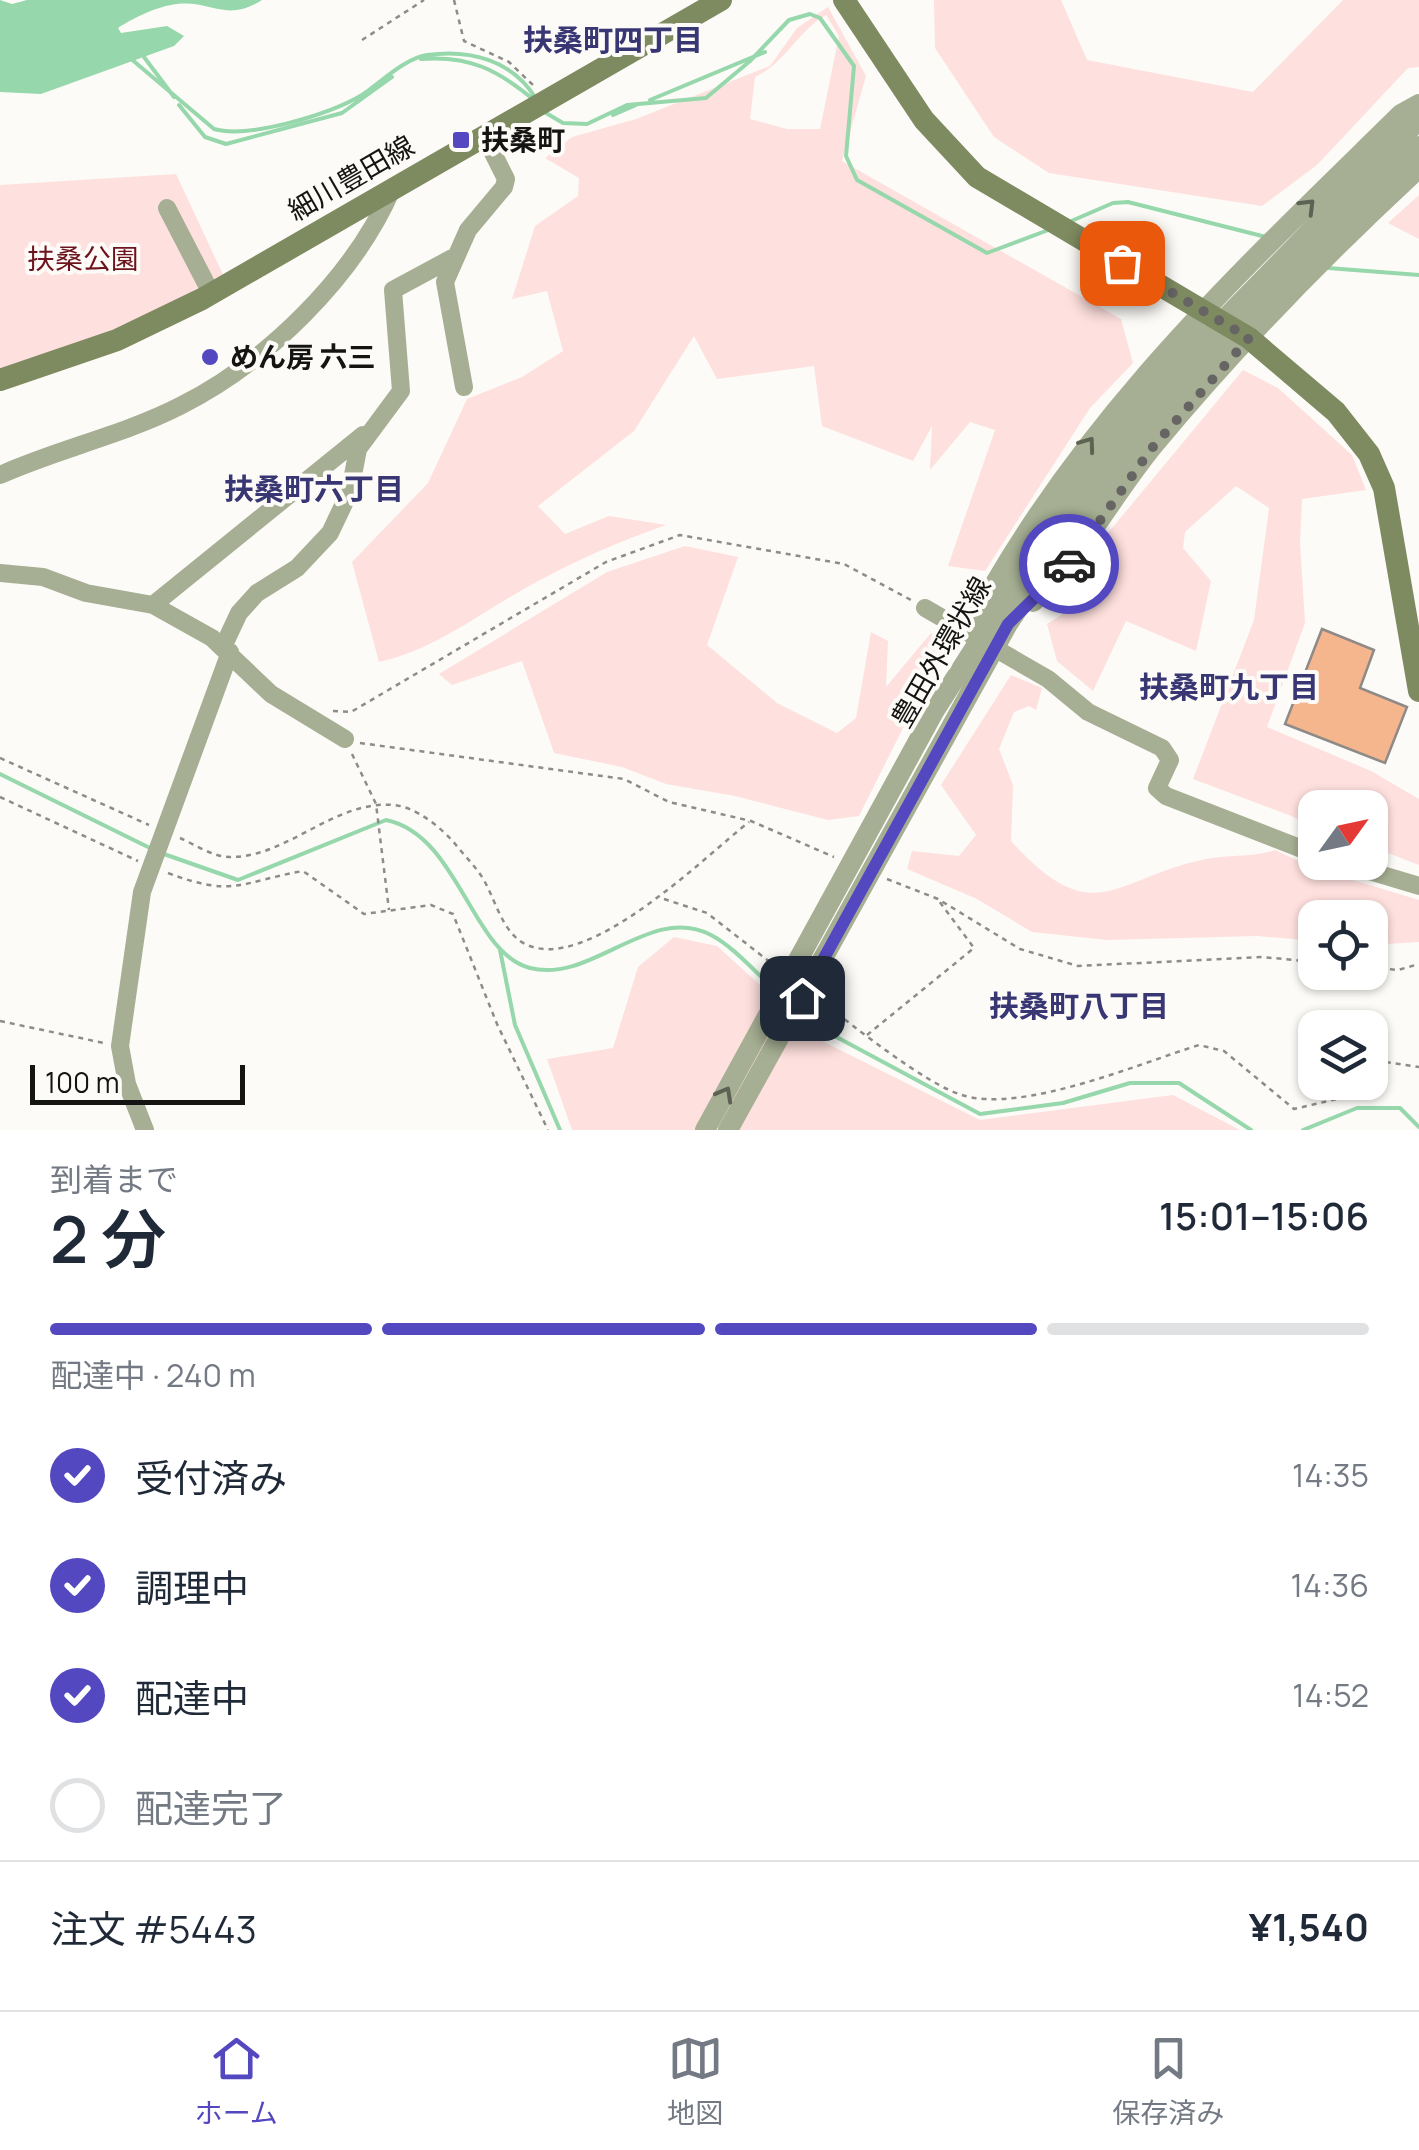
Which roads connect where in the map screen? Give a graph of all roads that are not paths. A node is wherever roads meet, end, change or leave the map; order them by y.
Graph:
1 (720, 0) edge
2 (844, 0) edge
3 (1419, 104) edge
4 (1419, 120) edge
5 (484, 135) junction
6 (1419, 146) edge
7 (1419, 168) edge
8 (392, 189) junction
9 (167, 208) dead end
10 (456, 256) junction
11 (211, 293) junction
12 (1202, 310) junction
13 (1249, 338) junction
14 (0, 380) edge
15 (464, 386) dead end
16 (376, 426) junction
17 (0, 475) edge
18 (0, 572) edge
19 (154, 605) junction
20 (926, 608) road end
21 (1000, 621) junction
22 (226, 650) junction
23 (1419, 691) edge
24 (935, 710) junction
25 (344, 740) road end
26 (882, 830) junction
27 (1298, 847) edge
28 (1388, 877) edge
29 (1419, 886) edge
30 (753, 1062) junction
31 (146, 1130) edge
32 (705, 1130) edge
33 (728, 1130) edge

1 - 5 main road, 細川豊田線
2 - 12 main road
12 -> 3 street
4 - 21 street, 豊田外環状線
5 - 8 main road, 細川豊田線
5 - 10 street
6 - 21 street, 豊田外環状線
7 - 13 street
8 - 11 main road, 細川豊田線
8 - 17 street
9 - 11 street
10 - 15 street
10 - 16 street
11 - 14 main road, 細川豊田線
12 - 13 main road
24 -> 12 street
13 - 21 street
13 - 23 main road
16 - 19 street
16 - 22 street
18 - 19 street
19 - 22 street
20 - 27 street
21 - 24 street, 豊田外環状線
21 - 26 street, 豊田外環状線
22 - 25 street
22 - 31 street
24 - 26 street, 豊田外環状線
26 - 30 street, 豊田外環状線
28 - 29 street
32 -> 30 street, 豊田外環状線
30 - 33 street, 豊田外環状線

